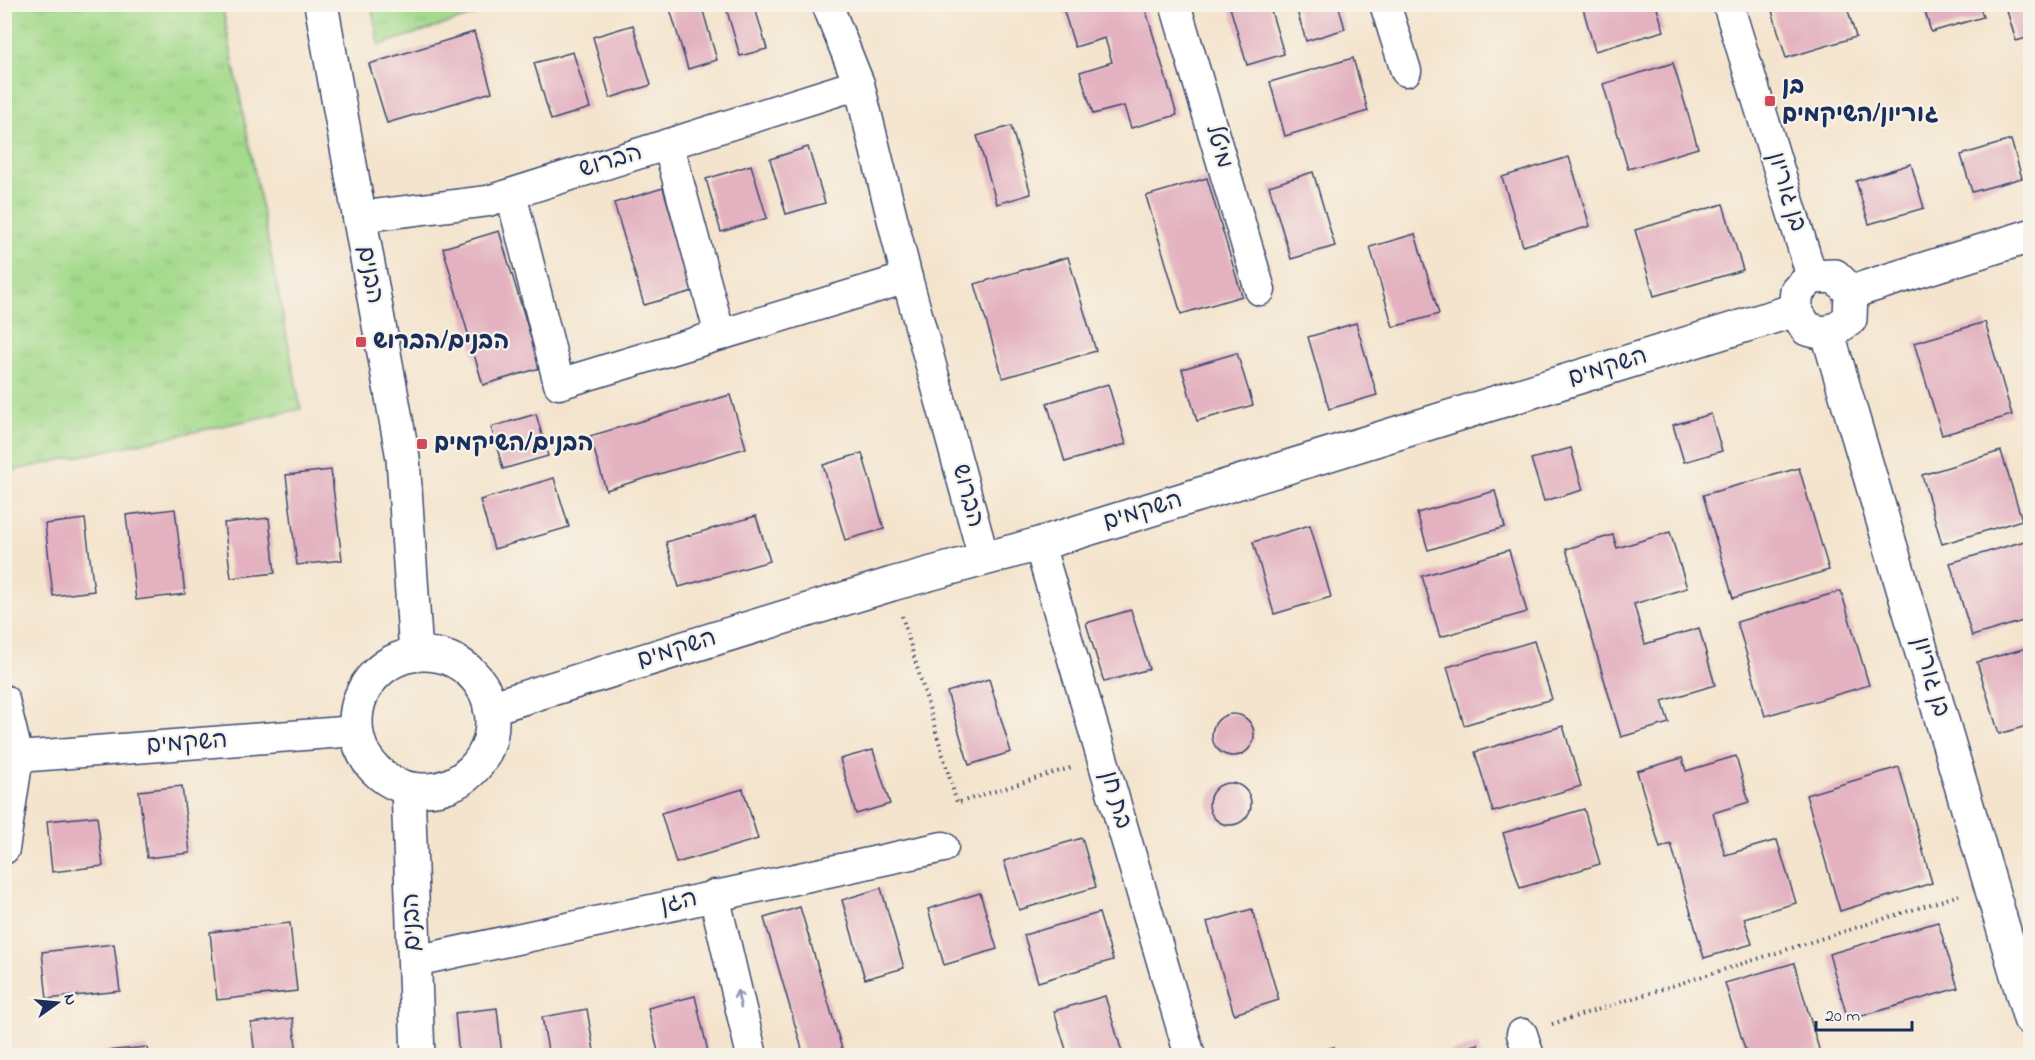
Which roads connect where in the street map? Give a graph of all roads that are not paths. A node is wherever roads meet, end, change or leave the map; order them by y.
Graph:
1 (321, 4) edge
2 (827, 4) edge
3 (1175, 4) edge
4 (1385, 4) edge
5 (1728, 4) edge
6 (1406, 71) dead end
7 (859, 84) junction
8 (668, 144) junction
9 (511, 194) junction
10 (358, 217) junction
11 (2031, 236) edge
12 (1812, 277) junction
13 (907, 278) junction
14 (1260, 290) dead end
15 (1851, 292) junction
16 (1795, 310) junction
17 (1828, 334) junction
18 (720, 335) junction
19 (1039, 544) junction
20 (984, 559) junction
21 (416, 654) junction
22 (4, 700) edge
23 (490, 708) junction
24 (356, 731) junction
25 (18, 757) junction
26 (408, 789) junction
27 (943, 847) dead end
28 (4, 849) edge
29 (714, 896) junction
30 (2022, 958) edge
31 (415, 961) junction
32 (2031, 1020) edge
33 (418, 1056) edge
34 (752, 1056) edge
35 (1190, 1056) edge

1 - 10 street, הבנים
2 - 7 street, הברוש
3 - 14 street, מיטל
4 - 6 street
5 - 12 street, בן גוריון
7 - 8 street, הברוש
7 - 13 street, הברוש
8 - 9 street, הברוש
8 - 18 street
9 - 10 street, הברוש
9 - 18 street
10 - 21 street, הבנים
11 - 15 street
12 - 15 street
12 - 16 street
13 - 18 street
13 - 20 street, הברוש
15 - 17 street
16 - 17 street
16 - 19 street, השקמים
17 - 30 street, בן גוריון
19 - 20 street, השקמים
19 - 35 street, בת חן
20 - 23 street, השקמים
21 - 23 street
21 - 24 street
22 - 25 street
23 - 26 street
24 - 25 street, השקמים
24 - 26 street
25 - 28 street
26 - 31 street, הבנים
27 - 29 street, הגן
29 - 31 street, הגן
34 -> 29 street
30 - 32 street, בן גוריון
31 - 33 street, הבנים

